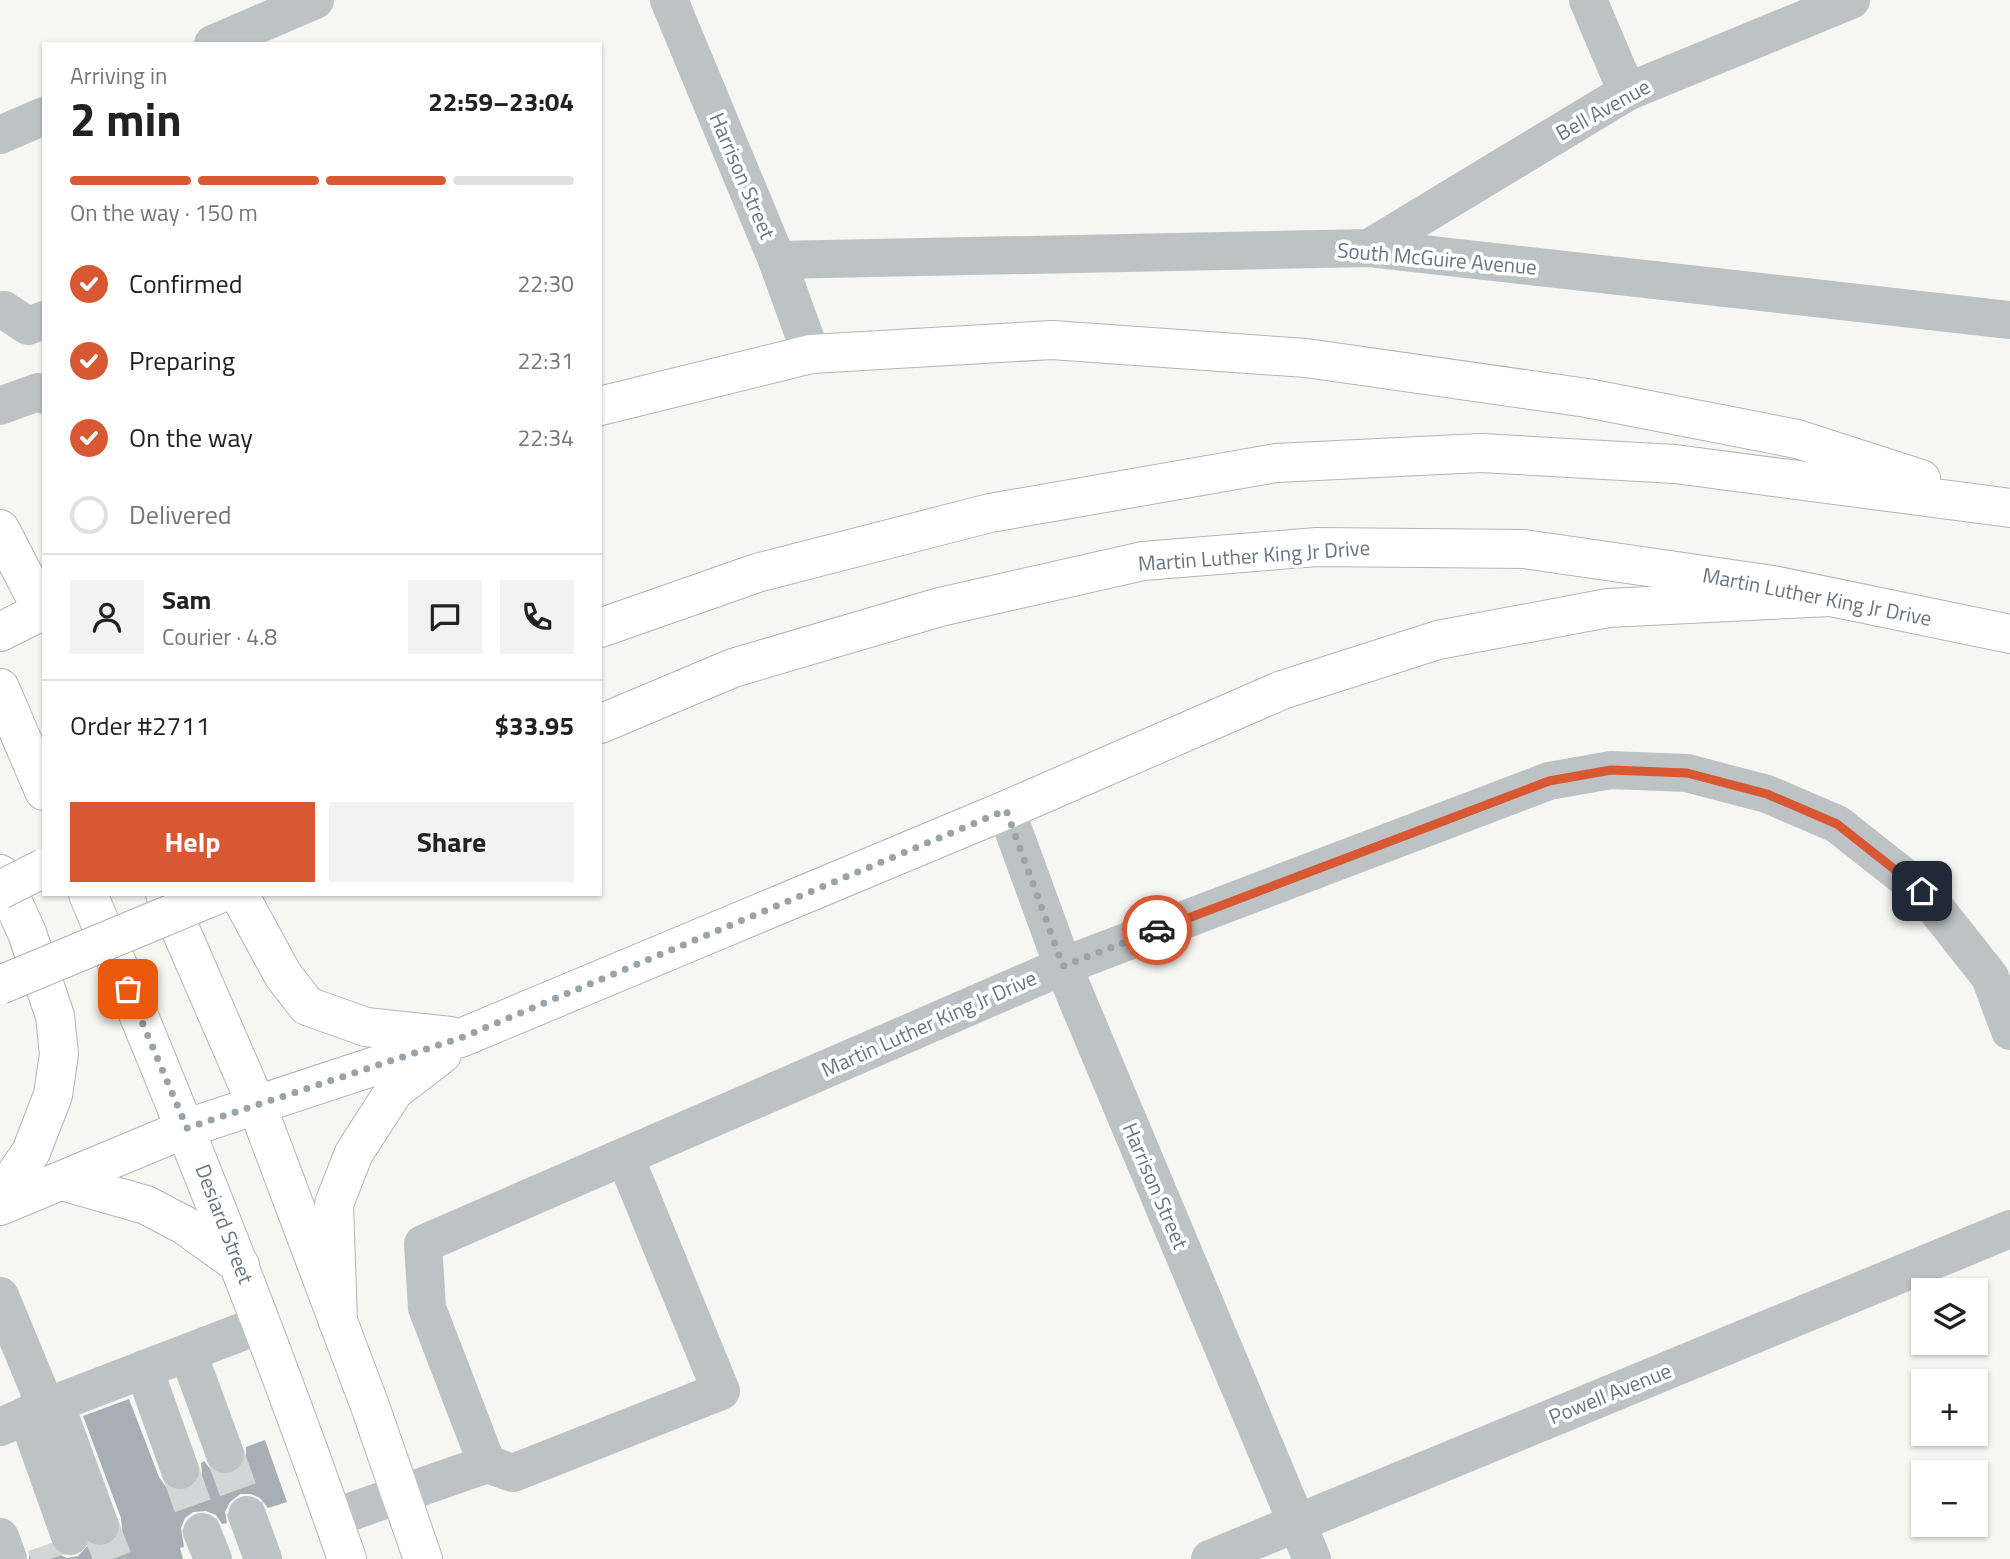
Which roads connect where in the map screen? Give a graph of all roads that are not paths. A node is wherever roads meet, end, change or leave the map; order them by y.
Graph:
1 (315, 0) edge
2 (669, 0) edge
3 (1588, 0) edge
4 (1851, 0) edge
5 (218, 42) edge
6 (1627, 92) junction
7 (42, 117) edge
8 (0, 135) edge
9 (1369, 248) junction
10 (777, 260) junction
11 (1, 306) edge
12 (2010, 320) edge
13 (42, 321) edge
14 (811, 354) junction
15 (42, 393) edge
16 (602, 406) edge
17 (0, 407) edge
18 (2010, 508) edge
19 (0, 529) edge
20 (1830, 597) junction
21 (42, 610) edge
22 (42, 612) edge
23 (602, 627) edge
24 (0, 632) edge
25 (2010, 634) edge
26 (0, 688) edge
27 (602, 723) edge
28 (42, 786) edge
29 (1006, 810) junction
30 (42, 870) edge
31 (0, 874) edge
32 (0, 890) edge
33 (89, 896) edge
34 (166, 896) edge
35 (214, 896) edge
36 (241, 896) edge
37 (1063, 966) junction
38 (0, 985) edge
39 (2010, 1031) edge
40 (463, 1037) junction
41 (257, 1106) junction
42 (187, 1128) junction
43 (625, 1157) junction
44 (61, 1181) junction
45 (0, 1197) edge
46 (0, 1206) edge
47 (2010, 1229) edge
48 (240, 1265) junction
49 (0, 1296) edge
50 (338, 1322) junction
51 (262, 1324) junction
52 (188, 1353) junction
53 (144, 1369) junction
54 (26, 1415) edge
55 (225, 1454) tunnel mouth
56 (487, 1464) junction
57 (180, 1470) tunnel mouth
58 (401, 1494) junction
59 (247, 1516) tunnel mouth
60 (333, 1518) junction
61 (1297, 1523) junction
62 (0, 1536) edge
63 (72, 1536) tunnel mouth
64 (8, 1559) tunnel mouth
65 (263, 1559) edge
66 (347, 1559) edge
67 (423, 1559) edge
68 (1210, 1559) edge
69 (1312, 1559) edge

1 - 5 street
2 - 10 street, Harrison Street
3 - 6 street
4 - 6 street, Bell Avenue
6 - 9 street, Bell Avenue
7 - 8 street
9 - 10 street, South McGuire Avenue
9 - 12 street, South McGuire Avenue
10 - 14 street, Harrison Street
11 - 13 street
14 - 16 main road
14 - 18 main road
15 - 17 street
18 - 23 main road
19 - 21 main road
20 - 25 main road, Martin Luther King Jr Drive
20 - 27 main road, Martin Luther King Jr Drive
20 - 29 main road
22 - 24 main road
26 - 28 main road
29 - 37 street, Harrison Street
29 - 40 main road
30 - 32 main road, bridge
31 - 45 main road
33 - 42 main road, Desiard Street
34 - 41 main road
35 - 38 main road, bridge
36 - 40 main road
37 - 39 street, Martin Luther King Jr Drive
37 - 43 street, Martin Luther King Jr Drive
37 - 61 street, Harrison Street
40 - 41 main road
40 - 50 main road
41 - 42 main road
41 - 50 main road
42 - 44 main road
42 - 48 main road, Desiard Street
43 - 56 street, Martin Luther King Jr Drive
43 - 56 street
44 - 46 main road
44 - 48 main road
47 - 61 street, Powell Avenue
48 - 51 main road, Desiard Street
49 - 54 street
50 - 58 main road
51 - 52 street
51 - 60 main road, Desiard Street
52 - 53 street
52 - 55 street
53 - 54 street
53 - 57 street
54 - 63 street
56 - 58 street
58 - 60 street
58 - 67 main road
59 - 65 street
60 - 66 main road, Desiard Street
61 - 68 street, Powell Avenue
61 - 69 street, Harrison Street
62 - 64 street

